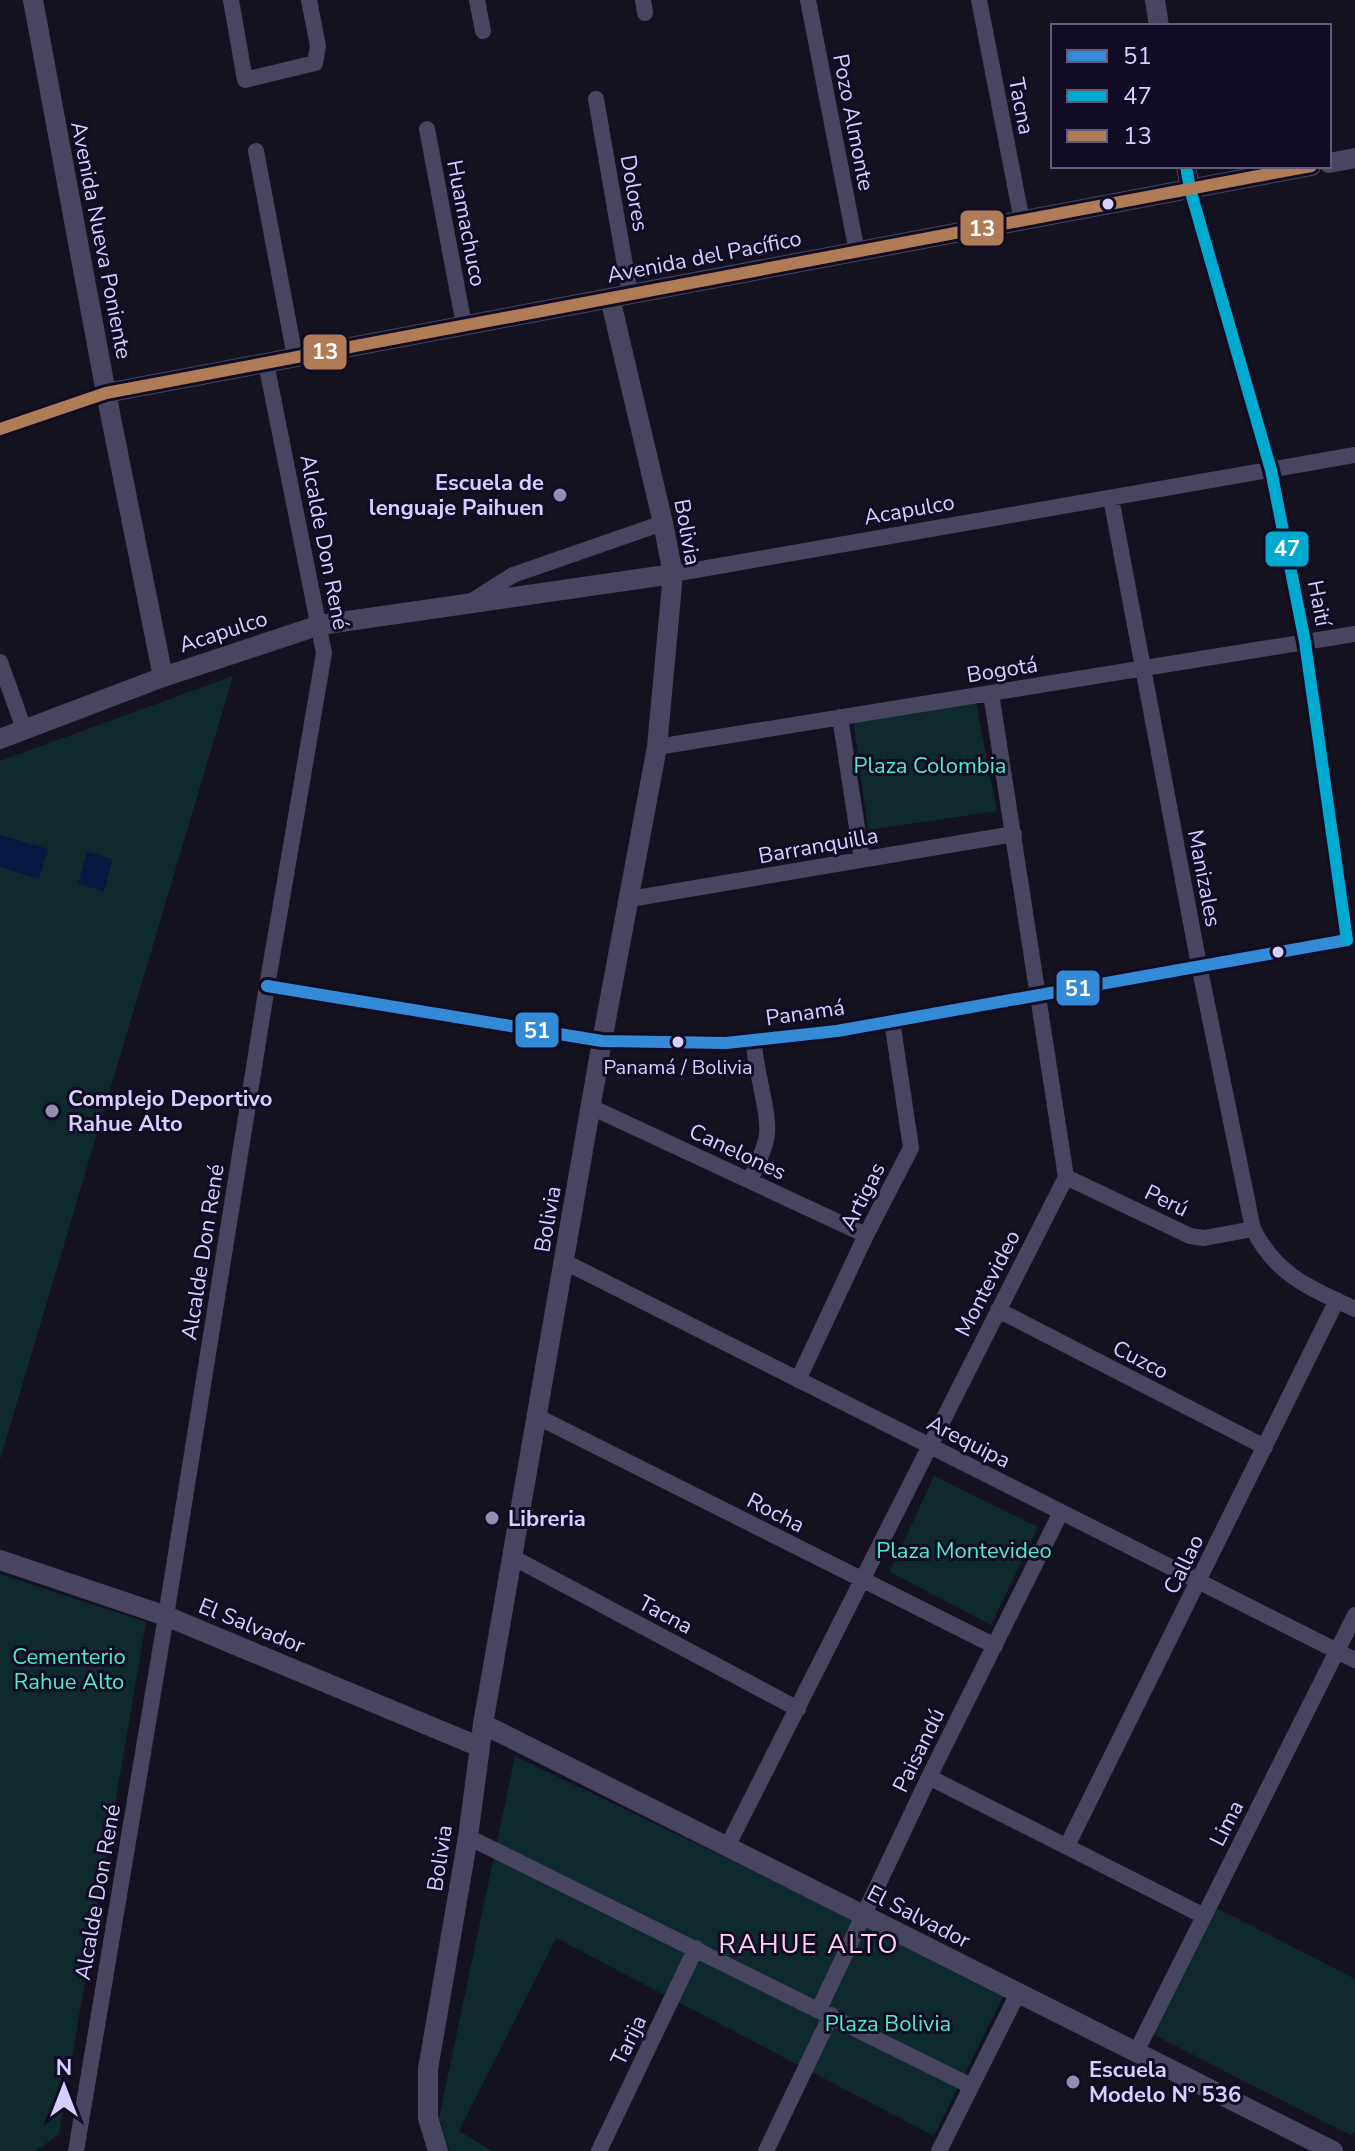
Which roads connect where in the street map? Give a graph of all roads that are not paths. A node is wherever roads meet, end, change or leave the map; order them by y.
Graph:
1 (33, 0) edge
2 (231, 0) edge
3 (309, 0) edge
4 (477, 0) edge
5 (808, 0) edge
6 (979, 0) edge
7 (1155, 0) edge
8 (1159, 24) edge
9 (483, 31) dead end
10 (596, 99) dead end
11 (427, 129) dead end
12 (256, 151) dead end
13 (1355, 158) edge
14 (1331, 163) edge
15 (1186, 168) edge
16 (1300, 168) edge
17 (1190, 189) junction
18 (1022, 221) junction
19 (857, 252) junction
20 (620, 296) junction
21 (464, 325) junction
22 (295, 357) junction
23 (266, 363) junction
24 (106, 393) junction
25 (0, 429) edge
26 (1355, 455) edge
27 (1271, 470) junction
28 (1111, 498) junction
29 (663, 523) junction
30 (673, 574) junction
31 (471, 602) junction
32 (320, 625) junction
33 (1355, 634) edge
34 (1305, 642) junction
35 (0, 662) edge
36 (1142, 669) junction
37 (163, 677) junction
38 (991, 693) junction
39 (840, 717) junction
40 (24, 729) junction
41 (0, 739) edge
42 (657, 747) junction
43 (1014, 834) junction
44 (862, 860) junction
45 (630, 899) junction
46 (1351, 942) edge
47 (1199, 965) junction
48 (267, 986) junction
49 (1039, 995) junction
50 (892, 1021) junction
51 (602, 1041) junction
52 (754, 1041) junction
53 (591, 1107) junction
54 (1066, 1177) junction
55 (750, 1181) junction
56 (1253, 1229) junction
57 (866, 1235) junction
58 (563, 1261) junction
59 (1337, 1300) junction
60 (1355, 1309) edge
61 (998, 1310) junction
62 (798, 1380) junction
63 (538, 1417) junction
64 (931, 1446) junction
65 (1265, 1447) junction
66 (1061, 1512) junction
67 (514, 1558) junction
68 (0, 1560) edge
69 (863, 1580) junction
70 (1198, 1582) junction
71 (1355, 1615) edge
72 (166, 1616) junction
73 (995, 1646) junction
74 (1337, 1651) junction
75 (1355, 1660) edge
76 (798, 1709) junction
77 (483, 1724) junction
78 (480, 1747) junction
79 (929, 1777) junction
80 (468, 1837) junction
81 (1067, 1846) junction
82 (727, 1847) junction
83 (863, 1915) junction
84 (1204, 1916) junction
85 (696, 1948) junction
86 (1018, 1993) junction
87 (825, 2012) junction
88 (1136, 2052) junction
89 (971, 2086) junction
90 (76, 2151) edge
91 (438, 2151) edge
92 (599, 2151) edge
93 (766, 2151) edge
94 (939, 2151) edge
95 (1333, 2151) edge

1 - 24 street, Avenida Nueva Poniente
2 - 3 street
4 - 9 street
5 - 19 street, Pozo Almonte
6 - 18 street, Tacna
7 - 8 street
10 - 20 street, Dolores
11 - 21 street, Huamachuco
12 - 22 street
13 - 14 street
15 - 17 street
16 - 17 street, Avenida del Pacífico
17 - 18 street, Avenida del Pacífico
17 - 27 street, Haití
18 - 19 street, Avenida del Pacífico
19 - 20 street, Avenida del Pacífico
20 - 21 street, Avenida del Pacífico
20 - 29 street, Bolivia
21 - 22 street, Avenida del Pacífico
22 - 23 street, Avenida del Pacífico
23 - 24 street, Avenida del Pacífico
23 - 32 street, Alcalde Don René
24 - 25 street
24 - 37 street, Avenida Nueva Poniente
26 - 27 street, Acapulco
27 - 28 street, Acapulco
27 - 34 street, Haití
28 - 30 street, Acapulco
28 - 36 street, Manizales
29 - 30 street, Bolivia
29 - 31 street, Acapulco
30 - 31 street, Acapulco
30 - 42 street, Bolivia
31 - 32 street, Acapulco
32 - 37 street, Acapulco
32 - 48 street, Alcalde Don René
33 - 34 street, Bogotá
34 - 36 street, Bogotá
34 - 46 street, Haití
35 - 40 street
36 - 38 street, Bogotá
36 - 47 street, Manizales
37 - 40 street, Acapulco
38 - 39 street, Bogotá
38 - 43 street
39 - 42 street, Bogotá
39 - 44 street
40 - 41 street, Acapulco
42 - 45 street, Bolivia
43 - 44 street, Barranquilla
43 - 49 street
44 - 45 street, Barranquilla
45 - 51 street, Bolivia
46 - 47 street, Panamá
47 - 49 street, Panamá
47 - 56 street, Manizales
48 - 51 street, Panamá
48 - 72 street, Alcalde Don René
49 - 50 street, Panamá
49 - 54 street
50 - 52 street, Panamá
50 - 57 street, Artigas
51 - 52 street, Panamá
51 - 53 street, Bolivia
52 - 55 street
53 - 55 street, Canelones
53 - 58 street, Bolivia
54 - 56 street, Perú
54 - 61 street, Montevideo
55 - 57 street, Canelones
56 - 59 street, Manizales
57 - 62 street, Artigas
58 - 62 street, Arequipa
58 - 63 street, Bolivia
59 - 60 street, Manizales
59 - 65 street, Callao
61 - 64 street, Montevideo
61 - 65 street, Cuzco
62 - 64 street, Arequipa
63 - 67 street, Bolivia
63 - 69 street, Rocha
64 - 66 street, Arequipa
64 - 69 street, Montevideo
65 - 70 street, Callao
66 - 70 street, Arequipa
66 - 73 street, Paisandú
67 - 76 street, Tacna
67 - 77 street, Bolivia
68 - 72 street, El Salvador
69 - 73 street, Rocha
69 - 76 street, Montevideo
70 - 74 street, Arequipa
70 - 81 street, Callao
71 - 74 street, Lima
72 - 78 street, El Salvador
72 - 90 street, Alcalde Don René
73 - 79 street, Paisandú
74 - 75 street, Arequipa
74 - 84 street, Lima
76 - 82 street, Montevideo
77 - 78 street, Bolivia
77 - 82 street, El Salvador
78 - 80 street, Bolivia
79 - 81 street
79 - 83 street, Paisandú
80 - 85 street
80 - 91 street, Bolivia
81 - 84 street
82 - 83 street, El Salvador
83 - 86 street, El Salvador
83 - 87 street, Paisandú
84 - 88 street, Lima
85 - 87 street
85 - 92 street, Tarija
86 - 88 street, El Salvador
86 - 89 street
87 - 89 street
87 - 93 street, Paisandú
88 - 95 street, El Salvador
89 - 94 street

